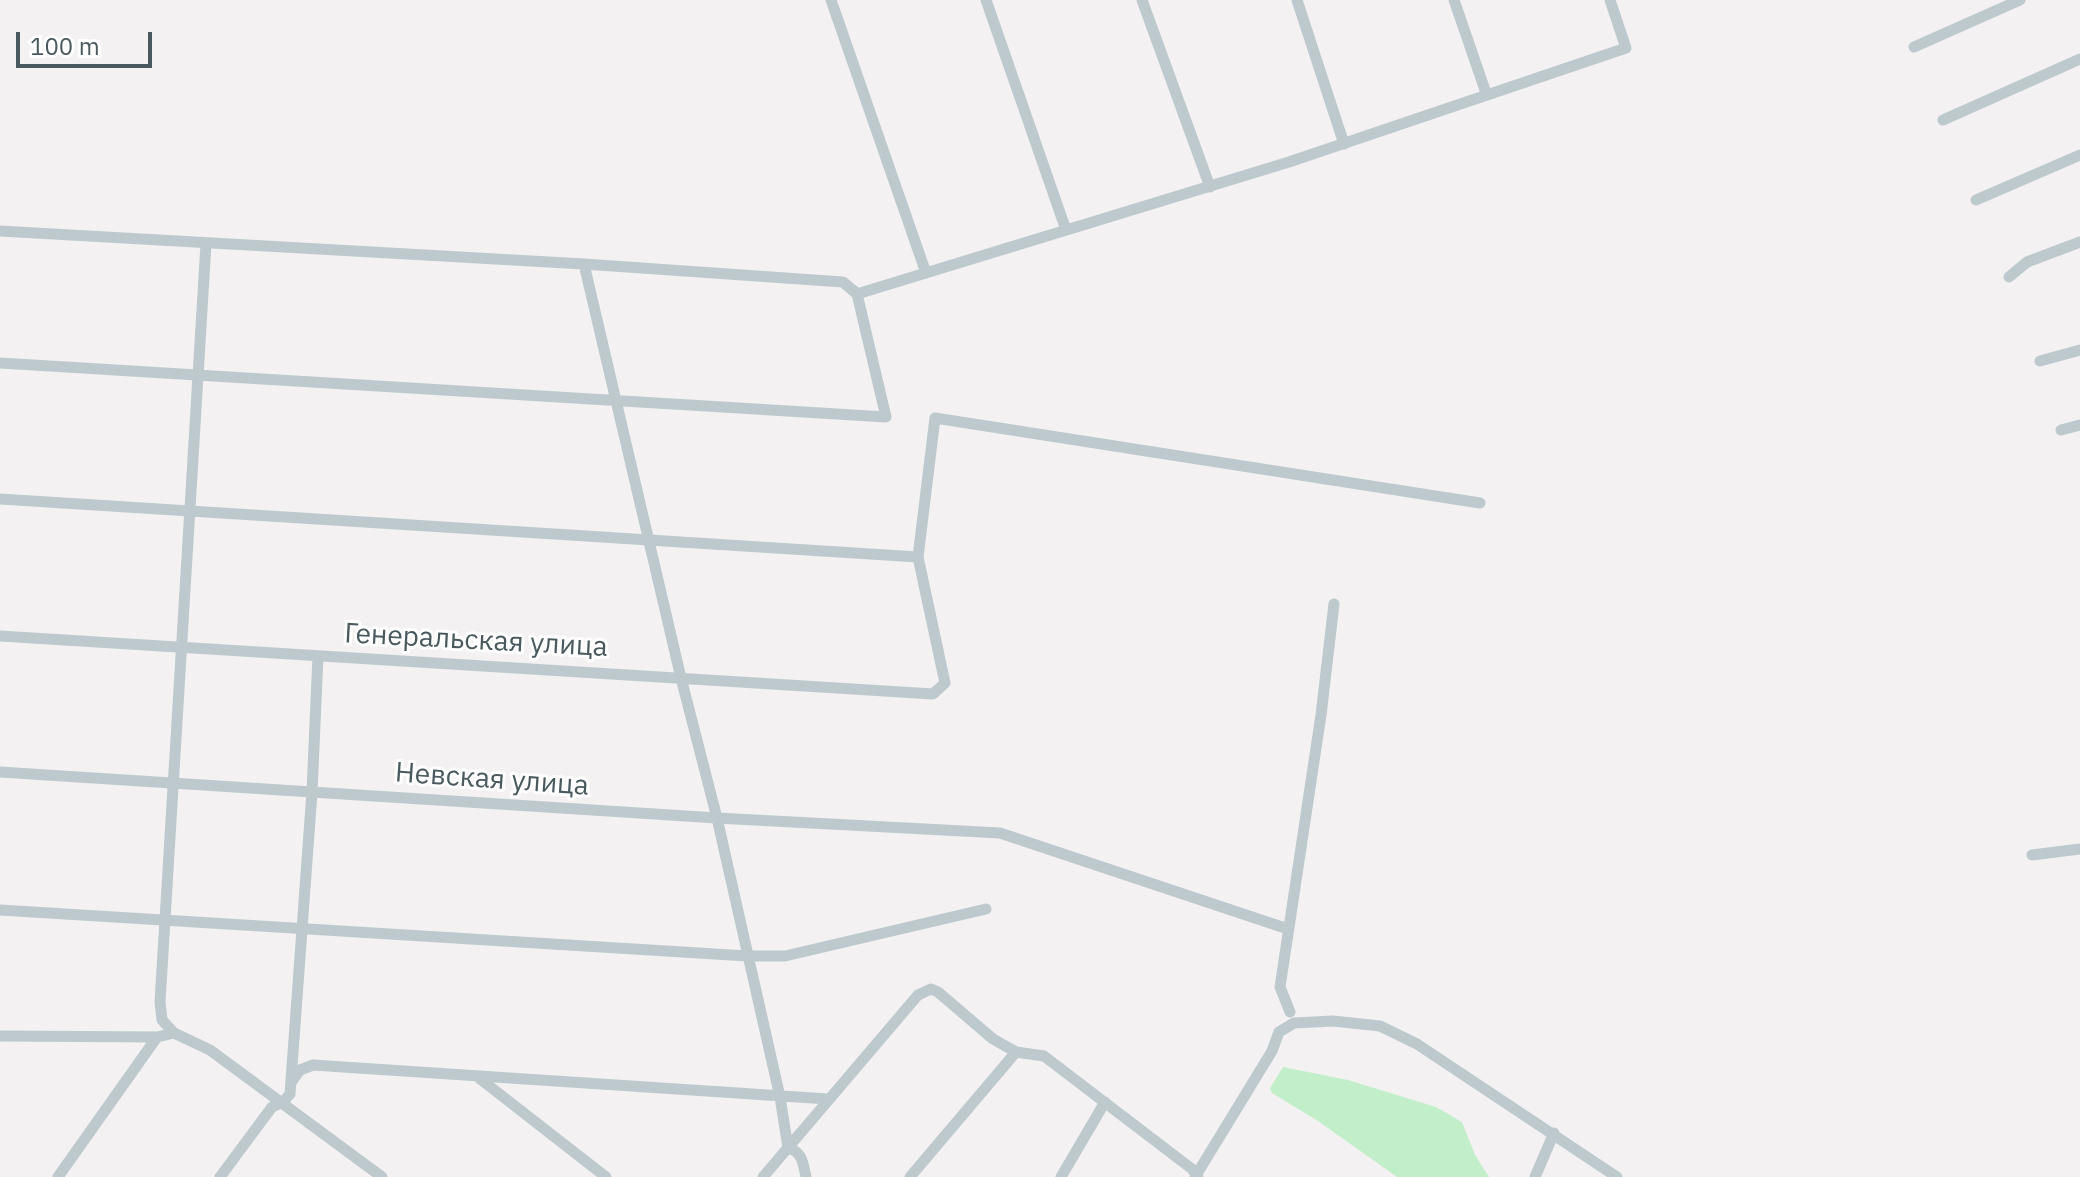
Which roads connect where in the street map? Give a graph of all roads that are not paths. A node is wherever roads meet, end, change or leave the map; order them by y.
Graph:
1 (831, 0) edge
2 (986, 0) edge
3 (1142, 0) edge
4 (1297, 0) edge
5 (1454, 0) edge
6 (1610, 0) edge
7 (2020, 0) edge
8 (1914, 47) dead end
9 (2080, 59) edge
10 (1486, 93) junction
11 (1943, 120) dead end
12 (1344, 144) junction
13 (2080, 155) edge
14 (1210, 187) junction
15 (1976, 200) dead end
16 (1066, 230) junction
17 (0, 231) edge
18 (2080, 242) edge
19 (206, 244) junction
20 (584, 264) junction
21 (926, 273) junction
22 (2009, 277) dead end
23 (857, 294) junction
24 (2080, 350) edge
25 (2040, 361) dead end
26 (0, 363) edge
27 (197, 374) junction
28 (617, 401) junction
29 (2080, 425) edge
30 (2061, 430) dead end
31 (0, 499) edge
32 (1480, 503) dead end
33 (189, 510) junction
34 (649, 538) junction
35 (918, 557) junction
36 (1334, 604) dead end
37 (0, 636) edge
38 (183, 647) junction
39 (318, 656) junction
40 (681, 678) junction
41 (0, 772) edge
42 (173, 783) junction
43 (312, 792) junction
44 (717, 818) junction
45 (2080, 849) edge
46 (2032, 855) dead end
47 (986, 909) dead end
48 (0, 910) edge
49 (165, 922) junction
50 (1288, 929) junction
51 (302, 930) junction
52 (747, 956) junction
53 (1290, 1012) dead end
54 (174, 1033) junction
55 (0, 1036) edge
56 (157, 1037) junction
57 (1016, 1052) junction
58 (478, 1078) junction
59 (291, 1082) junction
60 (780, 1097) junction
61 (828, 1099) junction
62 (283, 1102) junction
63 (1105, 1102) junction
64 (1554, 1133) junction
65 (788, 1148) junction
66 (58, 1177) edge
67 (220, 1177) edge
68 (381, 1177) edge
69 (606, 1177) edge
70 (763, 1177) edge
71 (806, 1177) edge
72 (910, 1177) edge
73 (1061, 1177) edge
74 (1196, 1177) edge
75 (1535, 1177) edge
76 (1617, 1177) edge

1 - 21 street
2 - 16 street
3 - 14 street
4 - 12 street
5 - 10 street
6 - 10 street
7 - 8 street
9 - 11 street
10 - 12 street
12 - 14 street
13 - 15 street
14 - 16 street
16 - 21 street
17 - 19 street
18 - 22 street
19 - 20 street
19 - 27 street
20 - 23 street
20 - 28 street
21 - 23 street
23 - 28 street
24 - 25 street
26 - 27 street
27 - 28 street
27 - 33 street
28 - 34 street
29 - 30 street
31 - 33 street
32 - 35 street
33 - 34 street
33 - 38 street
34 - 35 street
34 - 40 street
35 - 40 street, Генеральская улица
36 - 50 street
37 - 38 street, Генеральская улица
38 - 39 street, Генеральская улица
38 - 42 street
39 - 40 street, Генеральская улица
39 - 43 street
40 - 44 street
41 - 42 street, Невская улица
42 - 43 street, Невская улица
42 - 49 street
43 - 44 street, Невская улица
43 - 51 street
44 - 50 street, Невская улица
44 - 52 street
45 - 46 street
47 - 52 street
48 - 49 street
49 - 51 street
49 - 54 street
50 - 53 street
51 - 52 street
51 - 59 street
52 - 60 street
54 - 56 street
54 - 62 street
55 - 56 street
56 - 66 street
57 - 61 street
57 - 63 street
57 - 72 street
58 - 59 street
58 - 60 street
58 - 69 street
59 - 62 street
60 - 61 street
60 - 65 street
61 - 65 street
62 - 67 street
62 - 68 street
63 - 73 street
63 - 74 street
64 - 74 street
64 - 75 street
64 - 76 street
65 - 70 street
65 - 71 street

